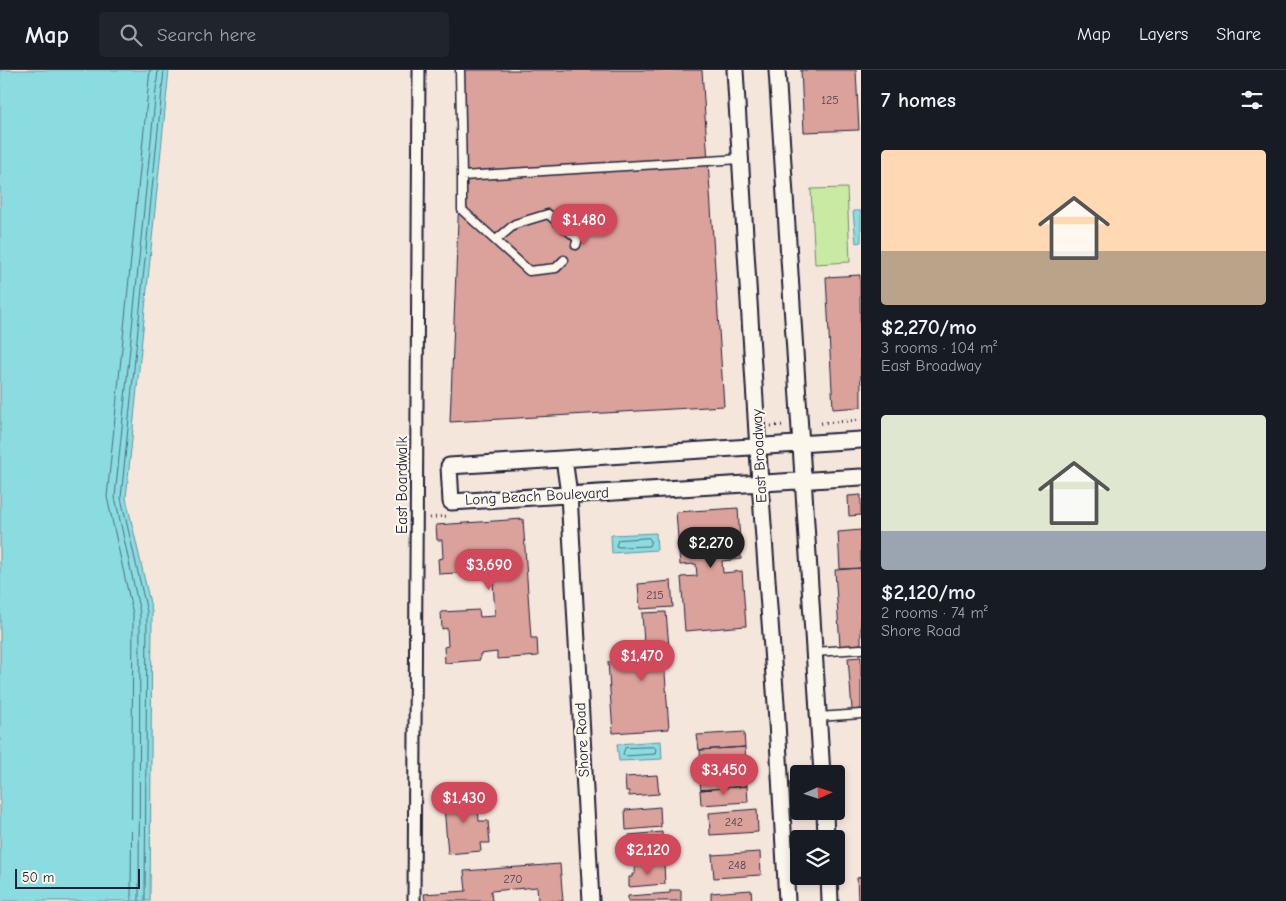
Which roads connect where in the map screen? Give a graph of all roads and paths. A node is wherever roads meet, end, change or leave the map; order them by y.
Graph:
1 (419, 70) edge
2 (460, 70) edge
3 (735, 70) edge
4 (777, 70) edge
5 (741, 159) junction
6 (462, 176) junction
7 (496, 240) junction
8 (576, 245) dead end
9 (564, 260) dead end
10 (861, 420) edge
11 (821, 423) dead end
12 (861, 440) edge
13 (801, 444) junction
14 (759, 447) junction
15 (564, 459) junction
16 (861, 477) edge
17 (803, 480) junction
18 (760, 483) junction
19 (569, 494) junction
20 (861, 649) edge
21 (814, 652) junction
22 (861, 714) edge
23 (818, 717) junction
24 (821, 765) edge
25 (829, 885) edge
26 (414, 901) edge
27 (592, 901) edge
28 (786, 901) edge
29 (830, 901) edge

1 - 26 street, East Boardwalk
2 - 6 lane
3 - 5 street, East Broadway
4 - 13 street
5 - 6 lane
5 - 14 street, East Broadway
6 - 7 lane
7 - 8 lane
7 - 9 lane
10 - 11 path
12 - 13 street, Long Beach Boulevard
13 - 14 street, Long Beach Boulevard
13 - 17 street
14 - 15 street, Long Beach Boulevard
14 - 18 street, East Broadway
15 - 19 street, Shore Road
15 - 19 street, Long Beach Boulevard
16 - 17 street, Long Beach Boulevard
17 - 18 street, Long Beach Boulevard
17 - 21 street
18 - 19 street, Long Beach Boulevard
18 - 28 street, East Broadway
19 - 27 street, Shore Road
20 - 21 lane
21 - 23 street
22 - 23 lane
23 - 24 street
25 - 29 street

